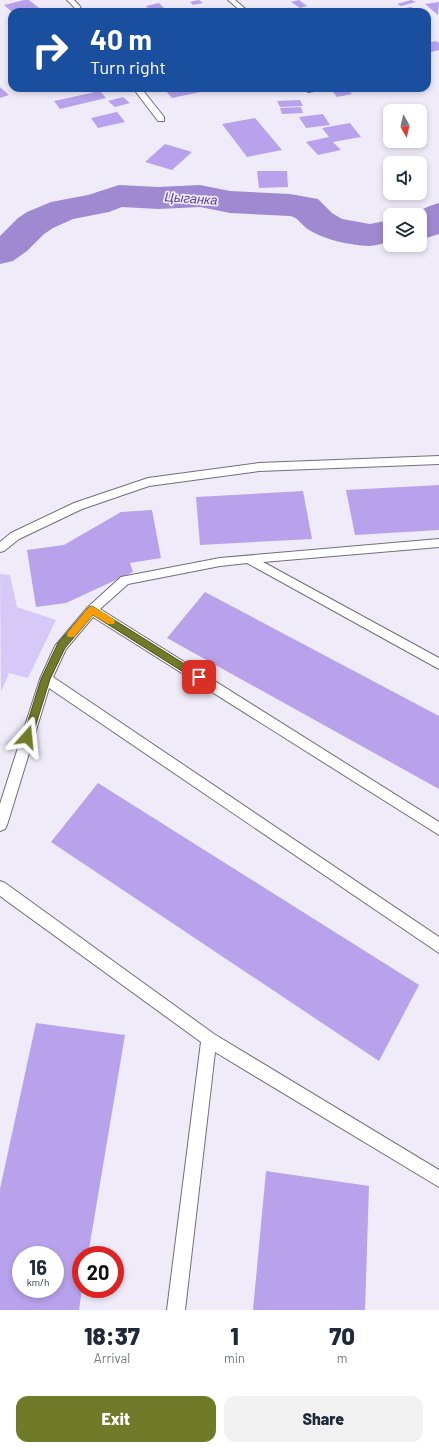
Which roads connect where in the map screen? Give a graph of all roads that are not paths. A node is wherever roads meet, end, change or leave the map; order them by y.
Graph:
1 (70, 0) edge
2 (231, 0) edge
3 (78, 8) edge
4 (241, 8) edge
5 (140, 92) edge
6 (161, 119) dead end
7 (439, 460) edge
8 (439, 543) edge
9 (0, 548) edge
10 (248, 559) junction
11 (92, 610) junction
12 (439, 664) edge
13 (46, 679) junction
14 (0, 825) edge
15 (439, 829) edge
16 (0, 888) edge
17 (439, 946) edge
18 (209, 1039) junction
19 (439, 1179) edge
20 (176, 1310) edge

1 - 3 lane
2 - 4 lane
5 - 6 lane
7 - 9 lane
8 - 10 lane
10 - 11 lane
10 - 12 lane
11 - 13 lane
11 - 15 lane
13 - 14 lane
13 - 17 lane
16 - 18 lane
18 - 19 lane
18 - 20 lane

